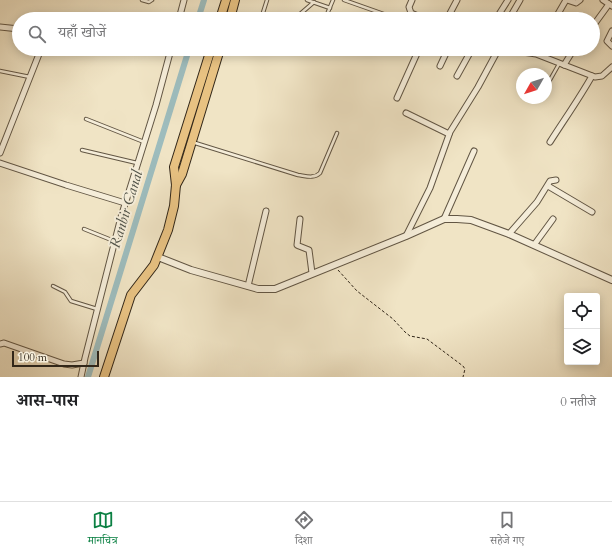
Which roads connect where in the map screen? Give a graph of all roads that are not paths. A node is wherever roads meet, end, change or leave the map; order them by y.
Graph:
1 (142, 0) edge
2 (152, 0) edge
3 (184, 0) edge
4 (226, 0) edge
5 (236, 0) edge
6 (267, 0) edge
7 (307, 0) edge
8 (333, 0) edge
9 (344, 0) edge
10 (412, 0) edge
11 (457, 0) edge
12 (508, 0) edge
13 (520, 0) edge
14 (567, 0) edge
15 (580, 0) edge
16 (603, 0) edge
17 (314, 2) junction
18 (610, 5) edge
19 (330, 8) junction
20 (181, 12) edge
21 (222, 12) edge
22 (232, 12) edge
23 (264, 12) edge
24 (302, 12) edge
25 (328, 12) edge
26 (378, 12) edge
27 (411, 12) edge
28 (451, 12) edge
29 (500, 12) edge
30 (513, 12) edge
31 (559, 12) edge
32 (600, 17) edge
33 (0, 27) edge
34 (12, 28) edge
35 (612, 31) edge
36 (612, 46) edge
37 (38, 56) edge
38 (169, 56) edge
39 (208, 56) edge
40 (218, 56) edge
41 (416, 56) edge
42 (445, 56) edge
43 (468, 56) edge
44 (493, 56) edge
45 (546, 56) edge
46 (568, 56) edge
47 (562, 64) junction
48 (440, 66) dead end
49 (612, 67) edge
50 (0, 71) edge
51 (457, 76) dead end
52 (592, 76) junction
53 (30, 77) junction
54 (552, 78) edge
55 (397, 98) dead end
56 (406, 113) dead end
57 (86, 119) dead end
58 (337, 133) dead end
59 (449, 134) junction
60 (144, 142) junction
61 (192, 142) junction
62 (550, 142) dead end
63 (82, 150) dead end
64 (474, 151) dead end
65 (0, 153) edge
66 (0, 163) edge
67 (138, 163) junction
68 (556, 180) dead end
69 (176, 185) junction
70 (548, 186) junction
71 (125, 203) junction
72 (266, 210) dead end
73 (592, 212) dead end
74 (300, 219) dead end
75 (444, 219) junction
76 (553, 220) dead end
77 (84, 229) dead end
78 (509, 234) junction
79 (406, 236) junction
80 (115, 241) junction
81 (534, 245) junction
82 (158, 257) junction
83 (312, 273) junction
84 (612, 280) edge
85 (53, 286) dead end
86 (248, 286) junction
87 (97, 309) junction
88 (0, 344) edge
89 (84, 363) junction
90 (82, 377) edge
91 (104, 377) edge

1 - 2 lane
3 - 20 street
4 - 21 highway
5 - 22 highway
6 - 23 lane
7 - 17 lane
8 - 19 lane
9 - 26 lane
10 - 27 street
11 - 28 street
12 - 29 street
13 - 30 street
14 - 15 street
14 - 31 street
16 - 18 street
17 - 19 lane
17 - 24 lane
18 - 32 street
19 - 25 lane
33 - 34 street
35 - 36 street
37 - 53 street
38 - 60 street
39 - 69 highway
40 - 61 highway
41 - 55 street
42 - 48 street
43 - 51 street
44 - 59 street
45 - 47 street
46 - 47 street
47 - 52 street
47 - 54 lane
49 - 52 street
50 - 53 lane
52 - 62 street
53 - 65 street
56 - 59 street
57 - 60 lane
58 - 61 lane
59 - 79 street
60 - 67 street
61 - 69 highway
63 - 67 lane
64 - 75 street
66 - 71 street
67 - 71 street
68 - 70 street
69 - 82 highway
70 - 73 street
70 - 78 street
71 - 80 street
72 - 86 street
74 - 83 street
75 - 78 street
75 - 79 street
76 - 81 street
77 - 80 lane
78 - 81 street
79 - 83 street
80 - 87 street
81 - 84 street
82 - 86 street
82 - 91 highway
83 - 86 street
85 - 87 lane
87 - 89 street
88 - 89 street
89 - 90 street

